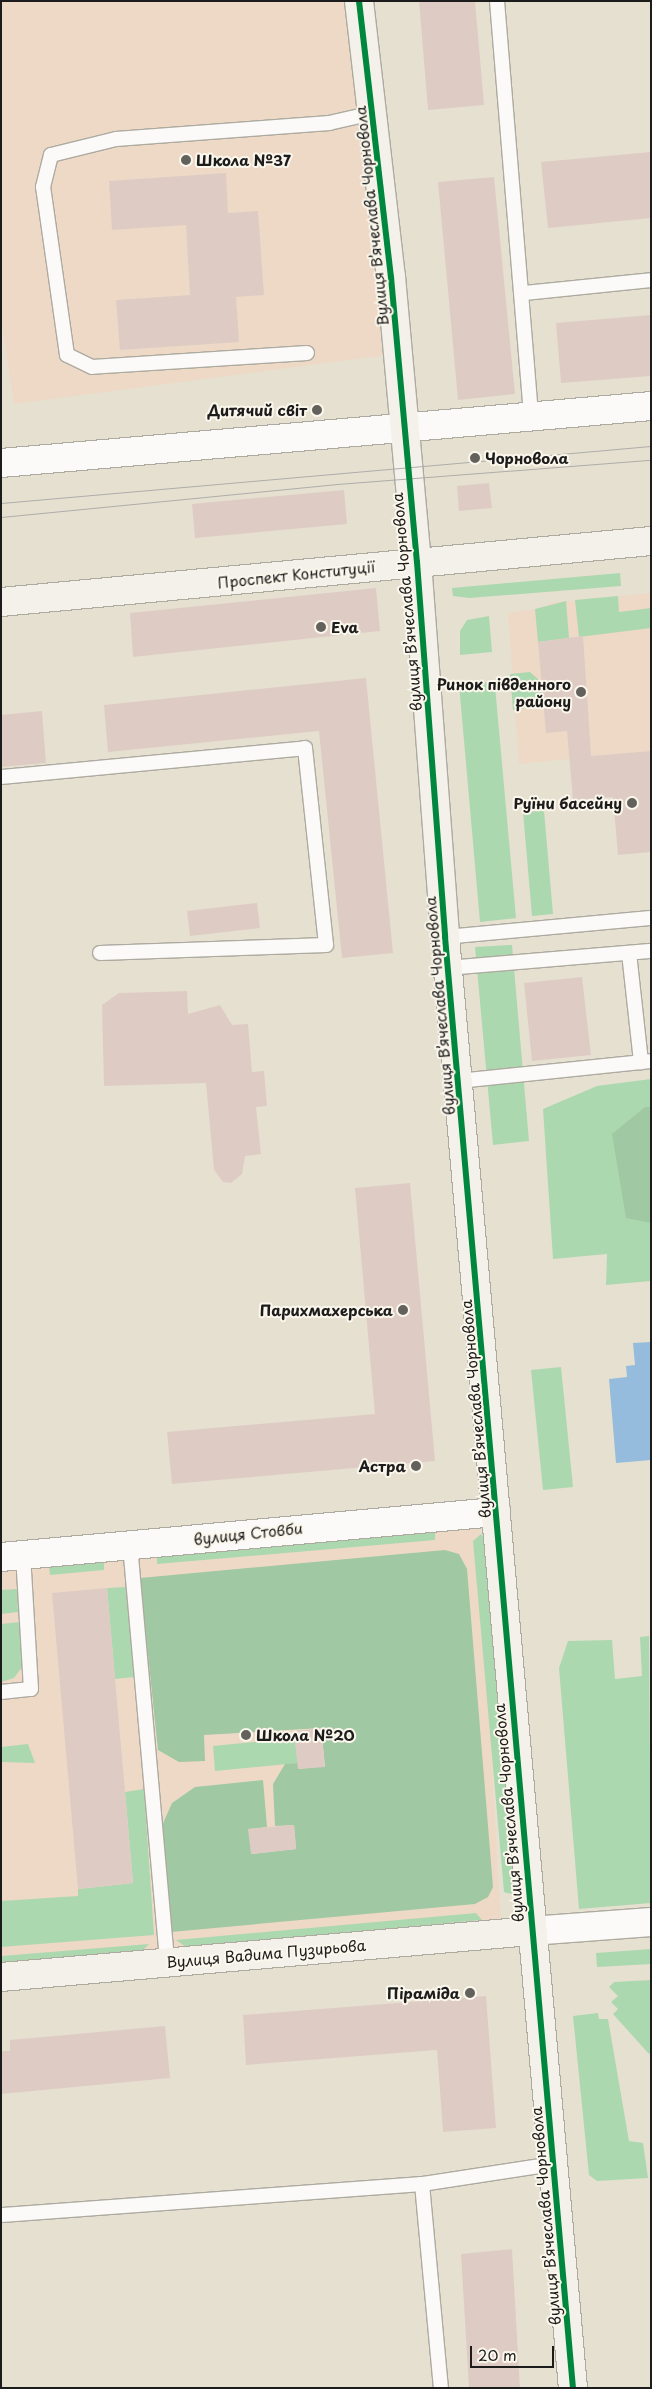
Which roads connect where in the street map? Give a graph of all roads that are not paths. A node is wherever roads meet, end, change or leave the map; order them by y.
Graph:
1 (359, 1) edge
2 (497, 1) edge
3 (373, 114) junction
4 (651, 280) edge
5 (524, 293) junction
6 (307, 353) dead end
7 (651, 406) edge
8 (531, 417) junction
9 (402, 428) junction
10 (1, 463) edge
11 (651, 541) edge
12 (417, 562) junction
13 (1, 602) edge
14 (1, 777) edge
15 (651, 918) edge
16 (445, 937) junction
17 (651, 951) edge
18 (100, 953) dead end
19 (629, 953) junction
20 (448, 968) junction
21 (646, 1061) edge
22 (458, 1081) junction
23 (496, 1512) junction
24 (130, 1545) junction
25 (12, 1556) edge
26 (1, 1692) edge
27 (651, 1922) edge
28 (531, 1931) junction
29 (167, 1961) junction
30 (1, 1976) edge
31 (553, 2164) junction
32 (422, 2184) junction
33 (1, 2215) edge
34 (441, 2388) edge
35 (573, 2388) edge

1 - 3 street, Вулиця Вʼячеслава Чорновола
2 - 5 lane
3 - 6 lane
3 - 9 street, Вулиця Вʼячеслава Чорновола
4 - 5 lane
5 - 8 lane
7 - 8 street
8 - 9 street
9 - 10 street
9 - 12 street, вулиця Вʼячеслава Чорновола
11 - 12 street, Проспект Конституції
12 - 13 street, Проспект Конституції
12 - 16 street, вулиця Вʼячеслава Чорновола
14 - 18 lane
15 - 16 lane
16 - 20 street, вулиця Вʼячеслава Чорновола
17 - 19 lane
19 - 20 lane
19 - 21 lane
20 - 22 street, вулиця Вʼячеслава Чорновола
21 - 22 lane
22 - 23 street, вулиця Вʼячеслава Чорновола
23 - 24 street, вулиця Стовби
23 - 28 street, вулиця Вʼячеслава Чорновола
24 - 25 street, вулиця Стовби
24 - 29 lane
25 - 26 lane
27 - 28 street
28 - 29 street, Вулиця Вадима Пузирьова
28 - 31 street, вулиця Вʼячеслава Чорновола
29 - 30 street, Вулиця Вадима Пузирьова
31 - 32 lane
31 - 35 street, вулиця Вʼячеслава Чорновола
32 - 33 lane
32 - 34 lane

